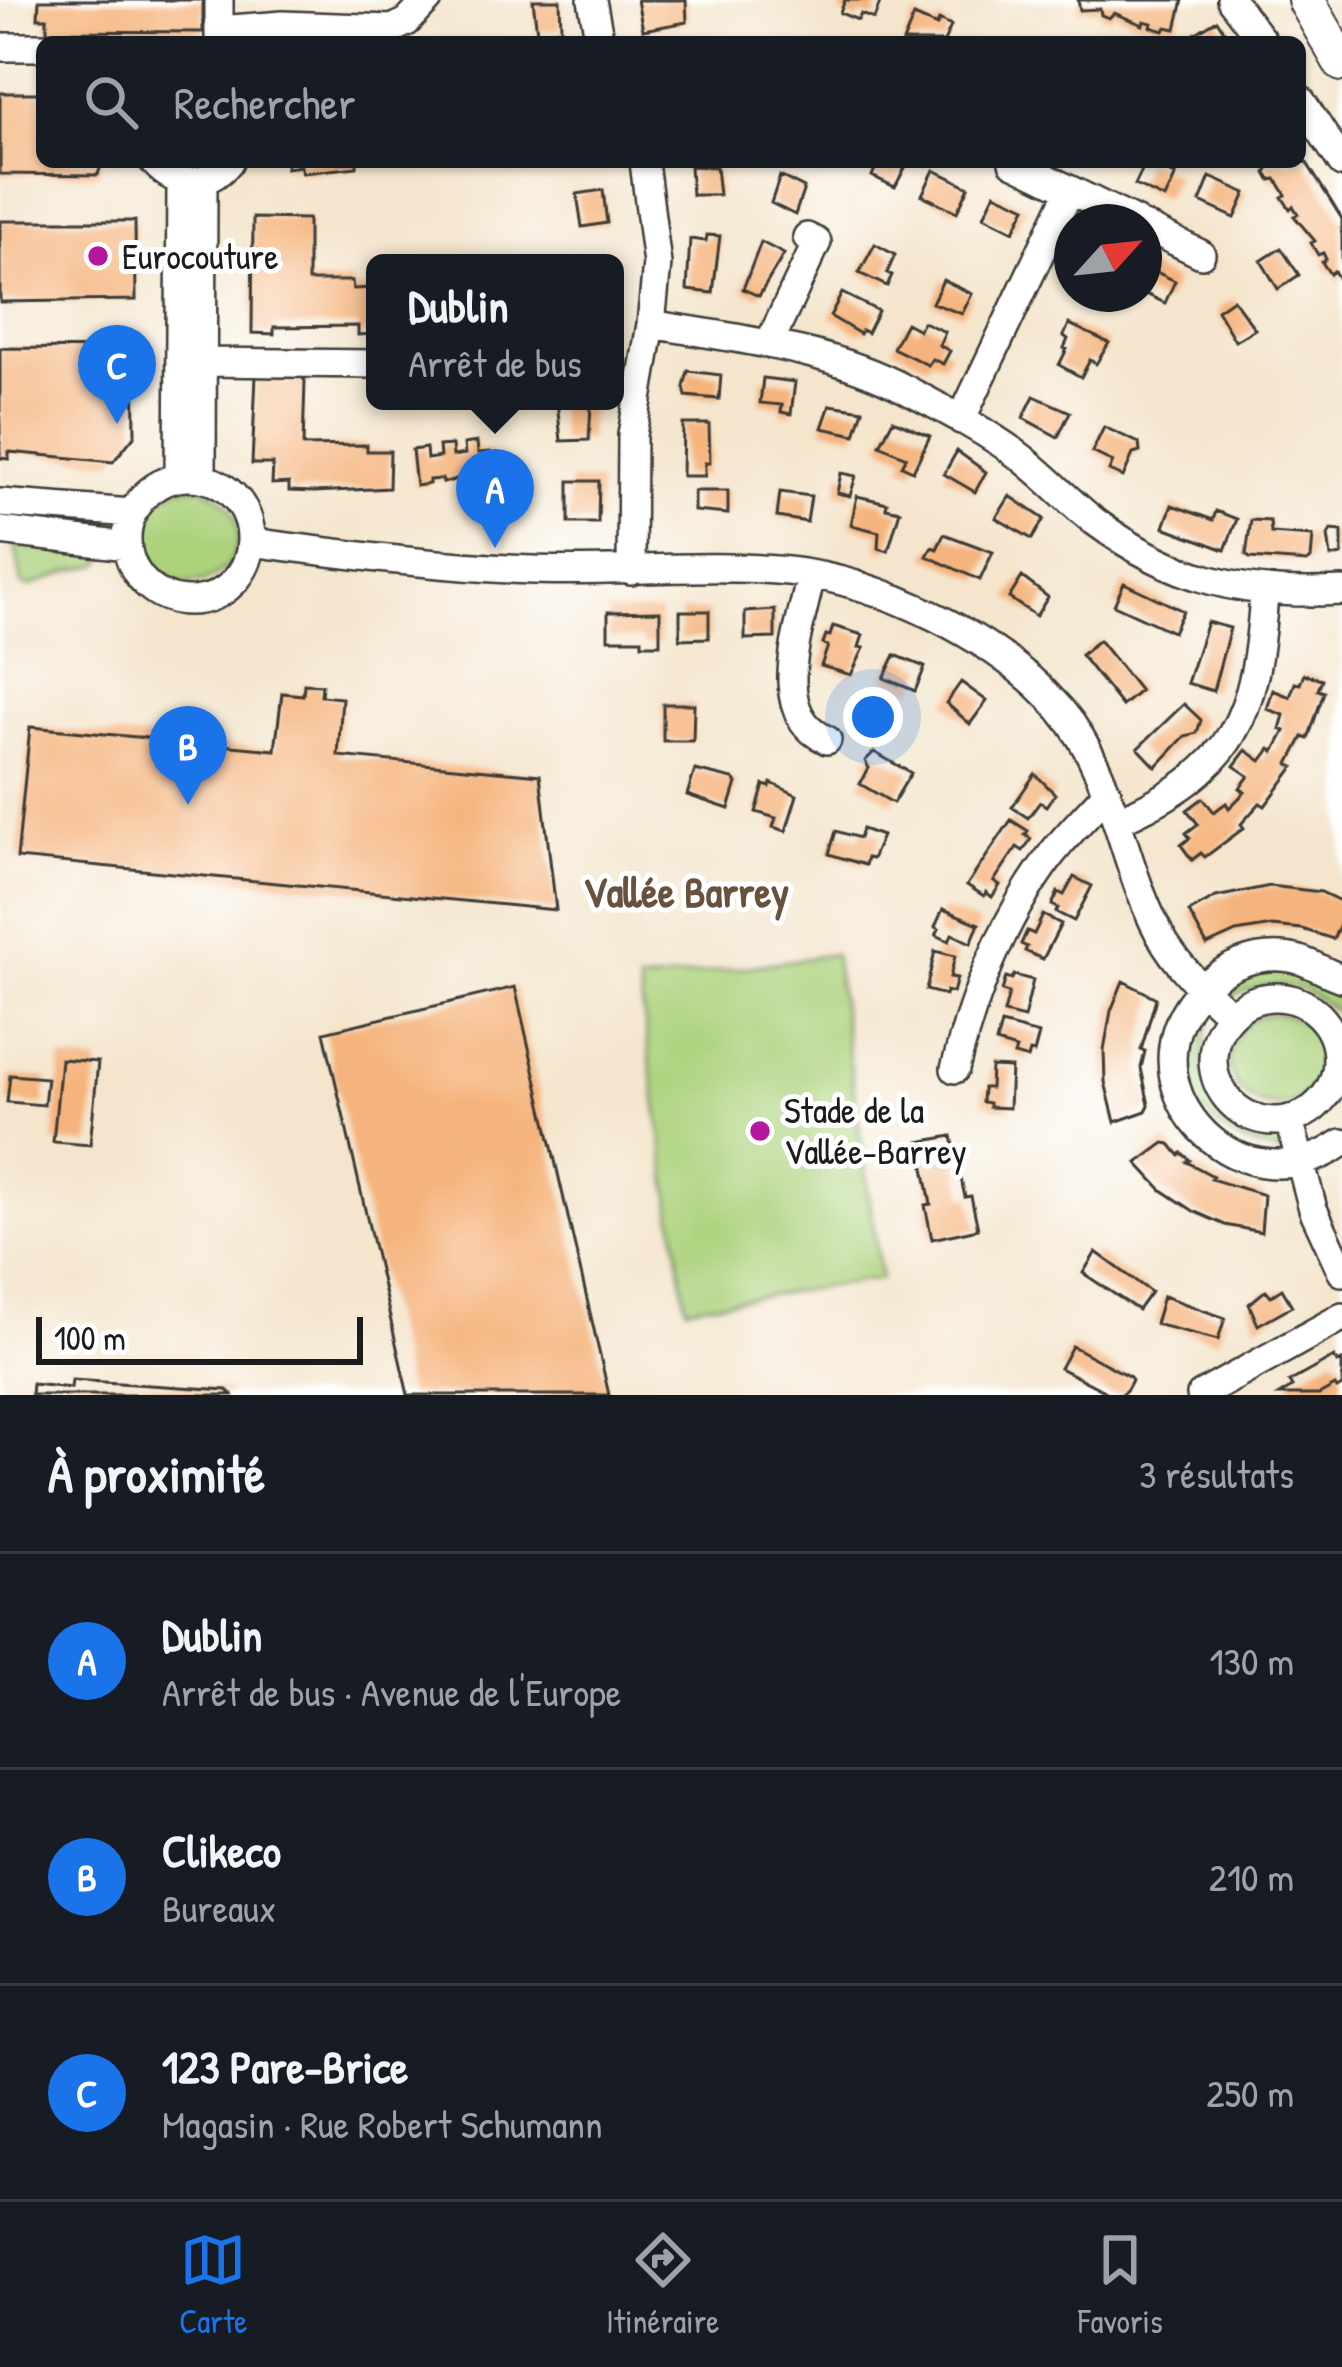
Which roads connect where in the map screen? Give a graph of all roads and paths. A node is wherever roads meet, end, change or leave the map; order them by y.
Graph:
1 (219, 0) edge
2 (428, 0) edge
3 (592, 0) edge
4 (1231, 0) edge
5 (1306, 0) edge
6 (219, 36) edge
7 (392, 36) edge
8 (599, 36) edge
9 (1258, 36) edge
10 (0, 47) edge
11 (36, 47) edge
12 (1342, 63) edge
13 (1306, 108) edge
14 (1342, 163) edge
15 (166, 168) edge
16 (218, 168) edge
17 (645, 168) edge
18 (1025, 168) edge
19 (192, 181) junction
20 (1070, 190) junction
21 (1099, 204) edge
22 (1162, 235) edge
23 (807, 237) dead end
24 (1201, 254) dead end
25 (652, 325) junction
26 (769, 344) junction
27 (203, 362) junction
28 (366, 364) edge
29 (961, 420) junction
30 (191, 478) junction
31 (0, 503) edge
32 (133, 513) junction
33 (0, 531) edge
34 (251, 542) junction
35 (127, 547) junction
36 (631, 571) junction
37 (811, 575) junction
38 (1342, 591) edge
39 (1264, 592) junction
40 (827, 740) dead end
41 (1107, 792) junction
42 (1117, 821) junction
43 (1342, 978) edge
44 (1202, 989) junction
45 (1231, 1015) junction
46 (1336, 1027) edge
47 (955, 1069) dead end
48 (1289, 1119) junction
49 (1342, 1143) edge
50 (1300, 1162) junction
51 (1342, 1272) edge
52 (1342, 1317) edge
53 (1202, 1395) edge

1 - 6 street
2 - 7 street
3 - 8 street
4 - 9 street
5 - 12 main road
6 - 7 street
10 - 11 street
13 - 14 street
15 - 19 street
16 - 19 street
17 - 25 street
18 - 20 street
19 - 27 street
19 - 30 street
20 - 21 street
20 - 29 street
22 - 24 street
23 - 26 street
25 - 26 street
25 - 36 street
26 - 29 street
27 - 28 street
27 - 30 street
29 - 39 street
30 - 32 street
30 - 34 street
31 - 32 street
32 - 35 street
33 - 35 street
34 - 35 street
34 - 36 street
36 - 37 street
37 - 40 street
37 - 41 street
38 - 39 street
39 - 42 street
41 - 42 street
41 - 47 street
42 - 44 street
43 - 44 street
44 - 45 street
44 - 50 street
45 - 46 street
45 - 48 street
46 - 48 street
48 - 50 street
49 - 50 street
50 - 51 street
52 - 53 street

